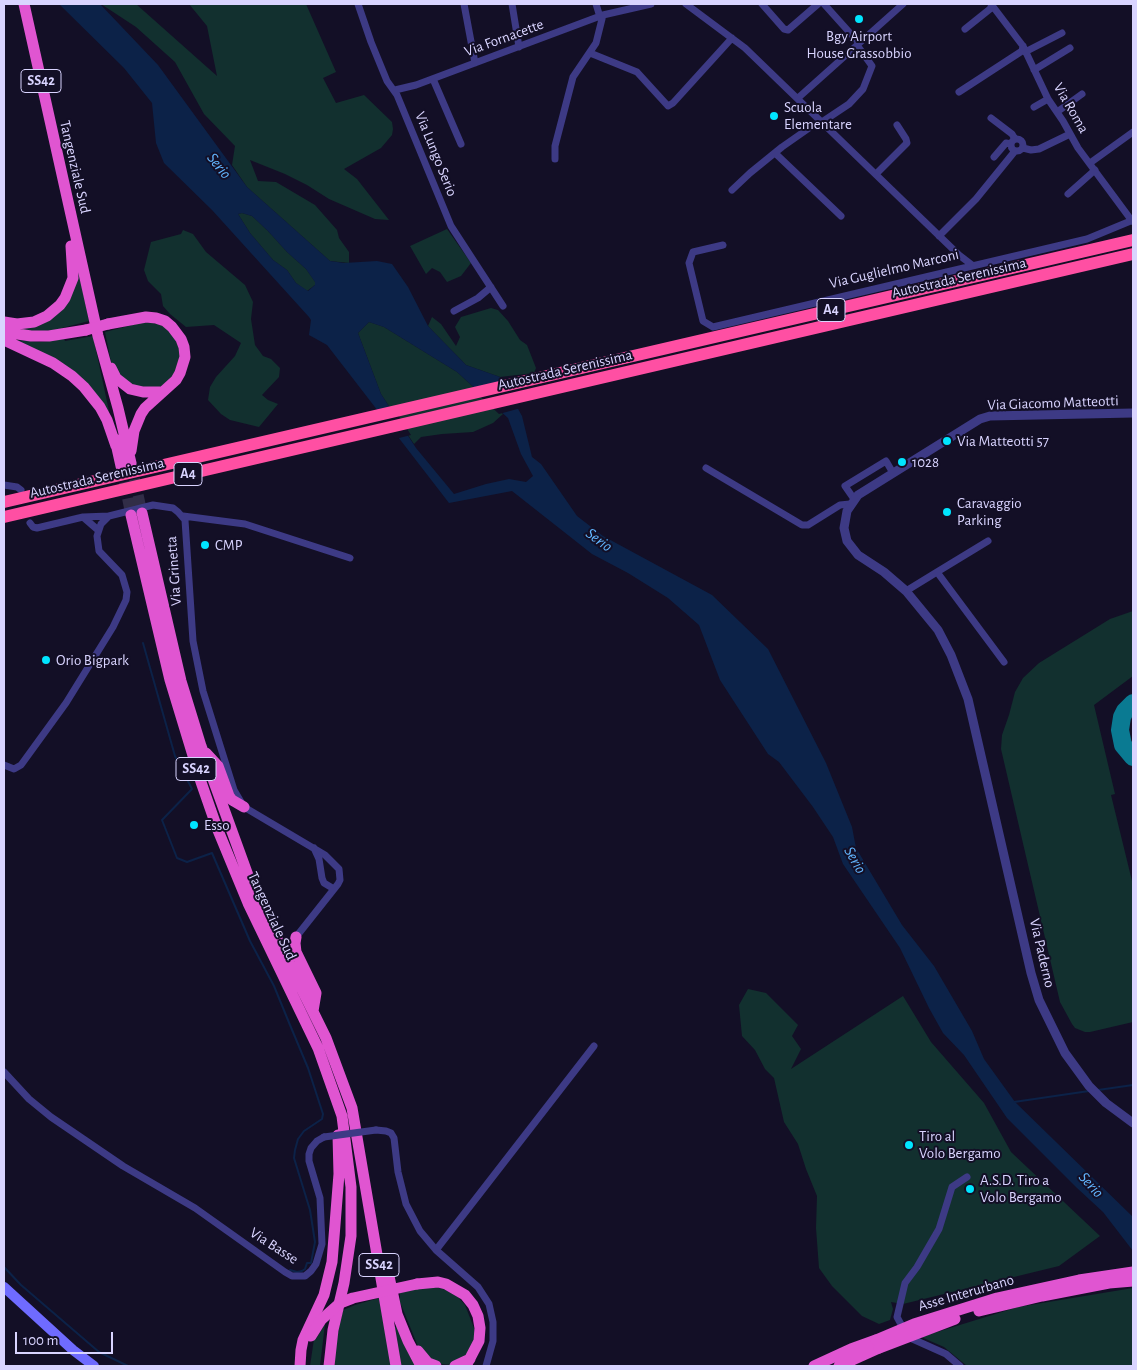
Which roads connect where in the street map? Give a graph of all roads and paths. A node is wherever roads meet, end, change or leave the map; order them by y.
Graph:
1 (24, 4) edge
2 (358, 4) edge
3 (464, 4) edge
4 (512, 4) edge
5 (596, 4) edge
6 (651, 4) edge
7 (686, 4) edge
8 (762, 4) edge
9 (818, 4) edge
10 (824, 4) edge
11 (903, 4) edge
12 (991, 4) edge
13 (602, 16) junction
14 (965, 30) dead end
15 (1062, 33) dead end
16 (732, 38) junction
17 (858, 44) junction
18 (519, 46) junction
19 (1070, 48) dead end
20 (1024, 49) junction
21 (590, 52) junction
22 (475, 63) junction
23 (1034, 70) junction
24 (433, 79) junction
25 (395, 90) junction
26 (959, 92) dead end
27 (1082, 94) dead end
28 (798, 98) junction
29 (1048, 99) junction
30 (1034, 107) dead end
31 (1057, 112) junction
32 (991, 118) dead end
33 (822, 122) junction
34 (897, 125) dead end
35 (1133, 132) edge
36 (1070, 134) junction
37 (461, 144) dead end
38 (1013, 145) junction
39 (1023, 148) junction
40 (775, 153) junction
41 (994, 157) dead end
42 (555, 159) dead end
43 (1093, 167) junction
44 (876, 174) junction
45 (64, 185) junction
46 (732, 190) dead end
47 (1068, 194) dead end
48 (841, 216) dead end
49 (1133, 220) edge
50 (940, 236) junction
51 (1133, 240) edge
52 (723, 244) dead end
53 (1133, 254) edge
54 (959, 255) junction
55 (972, 265) junction
56 (964, 267) junction
57 (491, 287) junction
58 (503, 306) dead end
59 (454, 311) dead end
60 (4, 322) edge
61 (4, 332) edge
62 (98, 336) junction
63 (4, 340) edge
64 (161, 392) junction
65 (1133, 414) edge
66 (116, 446) junction
67 (126, 465) junction
68 (706, 468) dead end
69 (893, 473) junction
70 (4, 485) edge
71 (21, 490) dead end
72 (4, 502) edge
73 (852, 502) junction
74 (109, 516) junction
75 (183, 516) junction
76 (4, 517) edge
77 (83, 517) junction
78 (30, 523) dead end
79 (98, 530) junction
80 (988, 541) dead end
81 (350, 558) dead end
82 (936, 572) junction
83 (906, 591) junction
84 (1004, 662) dead end
85 (201, 746) junction
86 (4, 765) edge
87 (244, 806) junction
88 (313, 848) junction
89 (334, 889) junction
90 (296, 937) joint
91 (314, 1011) junction
92 (594, 1046) dead end
93 (4, 1072) edge
94 (342, 1116) junction
95 (1133, 1123) edge
96 (362, 1164) junction
97 (967, 1177) dead end
98 (436, 1250) junction
99 (1133, 1272) edge
100 (1133, 1281) edge
101 (4, 1287) edge
102 (394, 1297) junction
103 (333, 1330) junction
104 (878, 1344) junction
105 (468, 1363) edge
106 (94, 1366) edge
107 (300, 1366) edge
108 (306, 1366) edge
109 (323, 1366) edge
110 (329, 1366) edge
111 (396, 1366) edge
112 (421, 1366) edge
113 (436, 1366) edge
114 (455, 1366) edge
115 (486, 1366) edge
116 (814, 1366) edge
117 (839, 1366) edge
118 (960, 1366) edge

1 - 45 highway, Tangenziale Sud / SS42
2 - 25 street, Via Lungo Serio
3 - 22 street
4 - 18 street
5 - 13 street
6 - 13 street, Via Fornacette
7 - 16 street
8 - 9 street
10 - 17 street
11 - 17 street
12 - 14 street
12 - 20 street, Via Roma
13 - 18 street, Via Fornacette
13 - 21 street
15 - 20 street
16 - 21 street
16 - 28 street
17 - 28 street
17 - 33 street
18 - 22 street, Via Fornacette
19 - 23 street
20 - 23 street, Via Roma
20 - 26 street
21 - 42 street
22 - 24 street, Via Fornacette
23 - 29 street, Via Roma
24 - 25 street, Via Fornacette
24 - 37 street
25 - 57 street, Via Lungo Serio
27 - 31 street
28 - 33 street
29 - 30 street
29 - 31 street, Via Roma
31 - 36 street, Via Roma
32 - 38 street
33 - 40 street
33 - 44 street
34 - 44 street
35 - 43 street
36 - 39 street
36 - 43 street, Via Roma
38 - 39 street
38 - 39 street
38 - 41 street
38 - 50 street
40 - 46 street
40 - 48 street
43 - 47 street
43 - 49 street, Via Roma
44 - 50 street
45 - 60 highway
45 - 62 highway, Tangenziale Sud / SS42
49 - 55 street, Via Guglielmo Marconi
50 - 54 street
51 - 72 highway, Autostrada Serenissima / A4
52 - 56 street, Via Guglielmo Marconi
53 - 76 highway, Autostrada Serenissima / A4
54 - 55 street
54 - 56 street
55 - 56 street, Via Guglielmo Marconi
57 - 58 street, Via Lungo Serio
57 - 59 street
61 - 64 highway, bridge
62 - 64 highway
62 - 66 highway, Tangenziale Sud / SS42
62 - 67 highway, Tangenziale Sud / SS42
63 - 66 highway
64 - 67 highway
65 - 69 street, Via Giacomo Matteotti
66 - 67 highway, Tangenziale Sud / SS42
68 - 73 street, Via Giacomo Matteotti
69 - 73 street, Via Giacomo Matteotti
69 - 73 street
70 - 71 street
73 - 83 street
74 - 75 street, Via Grinetta
74 - 77 street, Via Grinetta
74 - 79 street
75 - 81 street
75 - 87 street, Via Grinetta
77 - 78 street, Via Grinetta
77 - 79 street
79 - 86 street
80 - 82 street
82 - 83 street
82 - 84 street
83 - 95 street, Via Paderno
85 - 87 highway
85 - 91 highway, Tangenziale Sud / SS42
85 - 94 highway, Tangenziale Sud / SS42
87 - 88 street
88 - 89 street
88 - 89 street
89 - 90 street
90 - 91 highway
91 - 96 highway, Tangenziale Sud / SS42
92 - 98 street
93 - 98 street, Via Basse, bridge
94 - 103 highway, Tangenziale Sud / SS42
94 - 107 highway
96 - 102 highway
96 - 111 highway, SS42
97 - 118 street
98 - 115 street, Via Basse
99 - 104 highway, Asse Interurbano, bridge
100 - 104 highway, Asse Interurbano, bridge
101 - 106 main road
102 - 112 highway
102 - 113 highway
103 - 109 highway, SS42
103 - 110 highway
104 - 116 highway, Asse Interurbano
104 - 117 highway, Asse Interurbano
105 - 108 highway, bridge
105 - 114 highway

